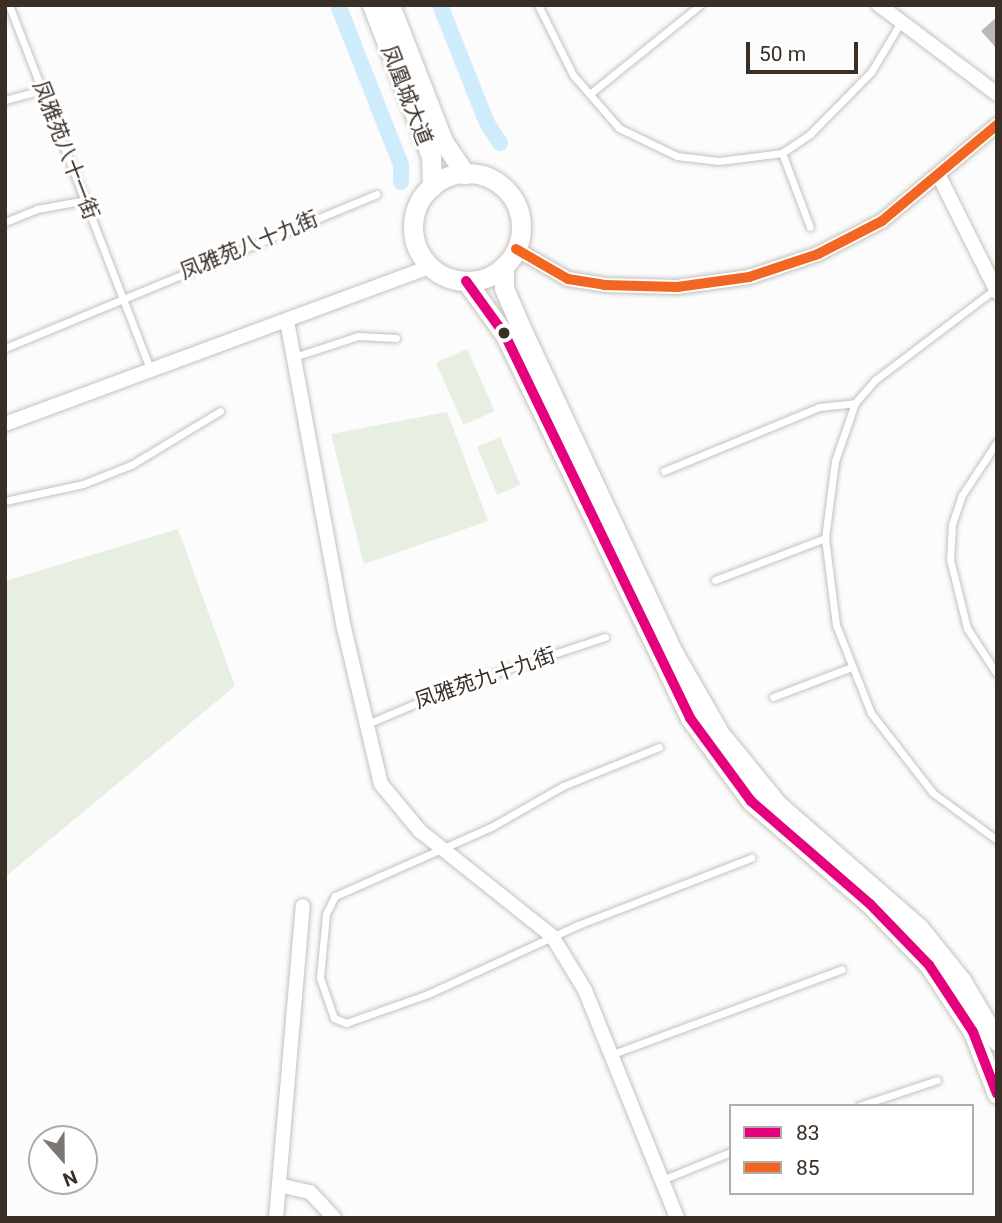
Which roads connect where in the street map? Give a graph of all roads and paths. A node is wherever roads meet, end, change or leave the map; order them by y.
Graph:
1 (9, 5) edge
2 (372, 5) edge
3 (390, 5) edge
4 (538, 5) edge
5 (700, 5) edge
6 (879, 5) edge
7 (901, 22) junction
8 (43, 90) junction
9 (591, 93) junction
10 (997, 94) edge
11 (5, 100) edge
12 (997, 125) edge
13 (782, 153) junction
14 (464, 174) junction
15 (939, 176) junction
16 (432, 187) junction
17 (376, 194) dead end
18 (86, 200) junction
19 (5, 222) edge
20 (810, 227) dead end
21 (516, 249) junction
22 (504, 265) junction
23 (429, 267) junction
24 (466, 281) junction
25 (996, 290) edge
26 (121, 296) junction
27 (287, 321) junction
28 (396, 338) dead end
29 (5, 348) edge
30 (293, 357) junction
31 (152, 372) junction
32 (855, 403) junction
33 (220, 411) dead end
34 (5, 424) edge
35 (997, 442) edge
36 (663, 471) dead end
37 (5, 501) edge
38 (825, 538) junction
39 (715, 580) dead end
40 (605, 637) dead end
41 (849, 668) junction
42 (997, 674) edge
43 (773, 697) dead end
44 (367, 724) junction
45 (659, 747) dead end
46 (997, 840) edge
47 (443, 849) junction
48 (751, 858) dead end
49 (303, 906) dead end
50 (552, 936) junction
51 (842, 969) dead end
52 (997, 1041) edge
53 (610, 1055) junction
54 (937, 1080) dead end
55 (997, 1094) edge
56 (865, 1104) edge
57 (729, 1153) edge
58 (662, 1181) junction
59 (279, 1185) junction
60 (276, 1218) edge
61 (334, 1218) edge
62 (677, 1218) edge

1 - 8 lane, 凤雅苑八十一街
2 - 16 main road, 凤凰城大道
3 - 14 main road, 凤凰城大道
4 - 9 lane
5 - 9 lane
6 - 7 street
7 - 10 street
7 - 13 lane
8 - 11 lane
8 - 18 lane, 凤雅苑八十一街
9 - 13 lane
12 - 15 street
13 - 20 lane
14 - 16 main road
14 - 21 main road
15 - 21 street
15 - 25 street
16 - 23 main road
17 - 26 lane, 凤雅苑八十九街
18 - 19 lane
18 - 26 lane, 凤雅苑八十一街
21 - 22 main road
22 - 24 main road
22 - 52 main road
23 - 24 main road
23 - 27 street
24 - 55 main road
25 - 32 lane
26 - 29 lane
26 - 31 lane, 凤雅苑八十一街
27 - 30 street
27 - 31 street
28 - 30 lane
30 - 44 street
31 - 34 street
32 - 36 lane
32 - 38 lane
33 - 37 lane
35 - 42 lane
38 - 39 lane
38 - 41 lane
40 - 44 lane, 凤雅苑九十九街
41 - 43 lane
41 - 46 lane
44 - 47 street
45 - 47 lane
47 - 50 street
47 - 50 lane
48 - 50 lane
49 - 59 street
50 - 53 street
51 - 53 lane
53 - 58 street
54 - 56 lane
57 - 58 lane
58 - 62 street
59 - 60 street
59 - 61 street

